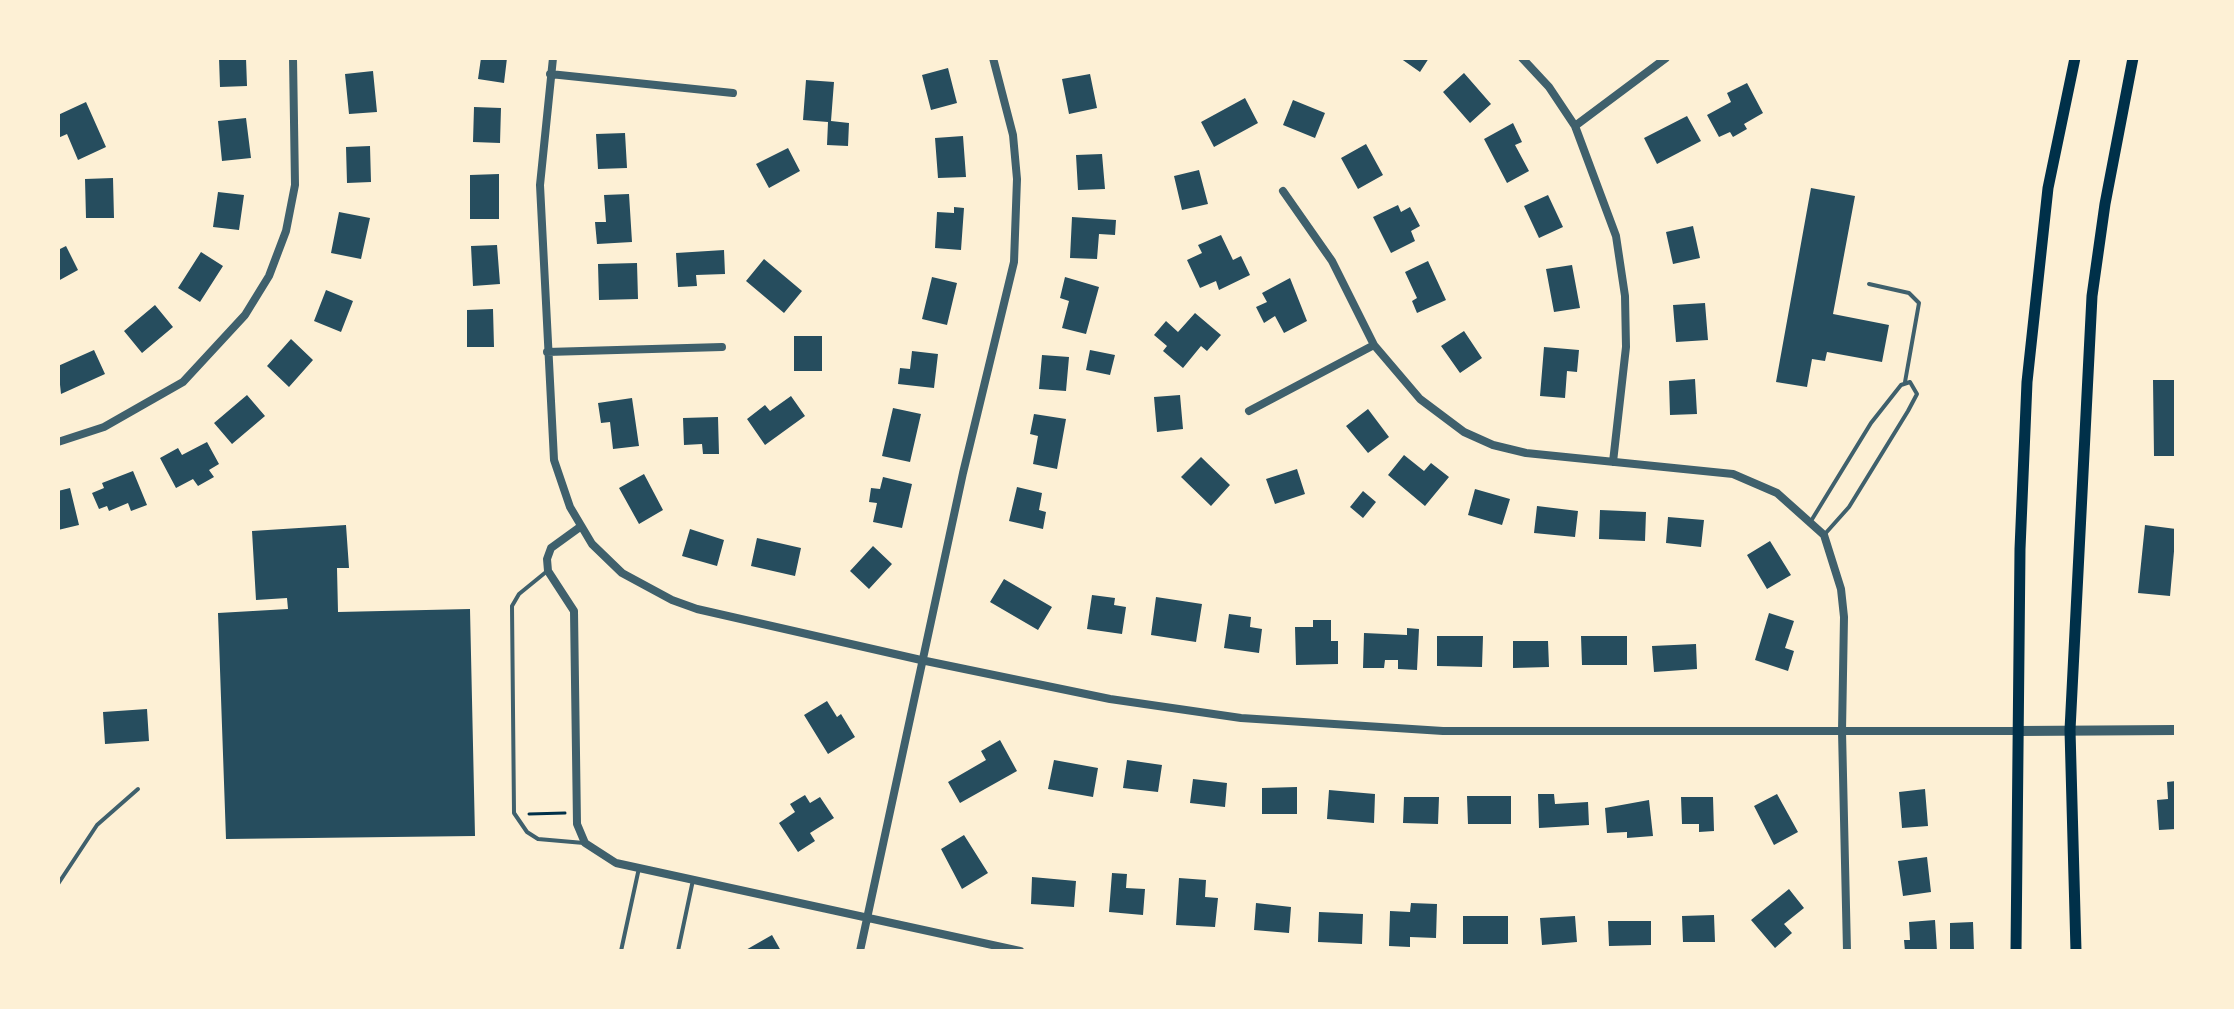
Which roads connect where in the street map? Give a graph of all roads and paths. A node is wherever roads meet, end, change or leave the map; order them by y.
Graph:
1 (293, 58) edge
2 (553, 58) edge
3 (993, 58) edge
4 (1522, 58) edge
5 (1666, 58) edge
6 (2075, 58) edge
7 (2133, 58) edge
8 (550, 74) junction
9 (733, 93) dead end
10 (1575, 126) junction
11 (1283, 191) dead end
12 (1869, 284) dead end
13 (1374, 345) junction
14 (722, 347) dead end
15 (547, 352) junction
16 (1905, 382) junction
17 (1249, 411) dead end
18 (58, 442) edge
19 (1613, 462) junction
20 (1810, 522) junction
21 (580, 527) junction
22 (1824, 535) junction
23 (548, 571) junction
24 (921, 660) junction
25 (2070, 730) junction
26 (2176, 730) edge
27 (1842, 731) junction
28 (2019, 731) junction
29 (138, 789) dead end
30 (577, 812) junction
31 (514, 813) junction
32 (585, 843) junction
33 (639, 868) junction
34 (693, 880) junction
35 (58, 884) edge
36 (867, 919) junction
37 (621, 951) edge
38 (678, 951) edge
39 (860, 951) edge
40 (1020, 951) edge
41 (1847, 951) edge
42 (2016, 951) edge
43 (2076, 951) edge

1 - 18 street
2 - 8 street
3 - 24 street
4 - 10 street
5 - 10 street
6 - 28 main road
7 - 25 main road
8 - 9 street
8 - 15 street
10 - 19 street
11 - 13 street
12 - 16 lane
13 - 17 street
13 - 19 street
14 - 15 street
15 - 21 street
16 - 20 lane
16 - 22 lane
19 - 20 street
20 - 22 street
21 - 23 street
21 - 24 street
22 - 27 street
23 - 30 street
23 - 31 lane
24 - 27 street
24 - 36 street
25 - 26 street
25 - 28 street
25 - 43 main road
27 - 28 street
27 - 41 street
28 - 42 main road
29 - 35 lane
30 - 31 path
30 - 32 street
31 - 32 lane
32 - 33 street
33 - 34 street
33 - 37 lane
34 - 36 street
34 - 38 lane
36 - 39 street
36 - 40 street

